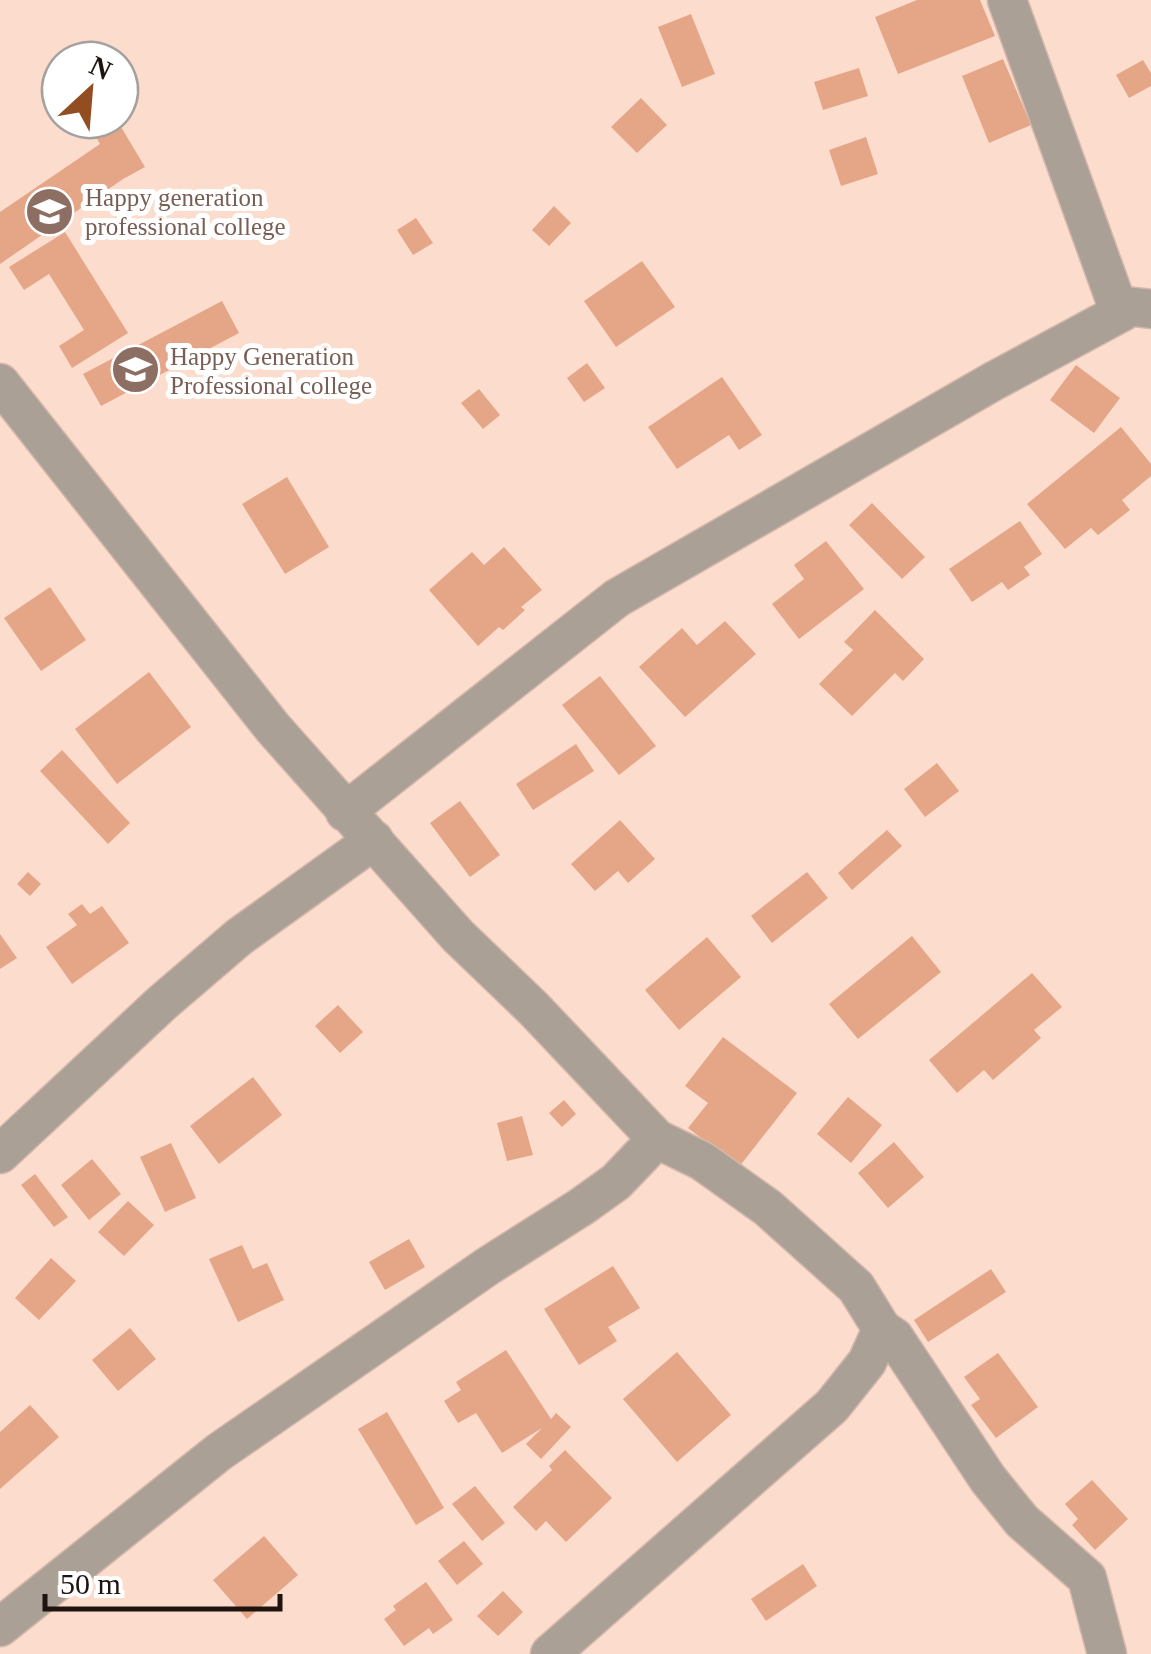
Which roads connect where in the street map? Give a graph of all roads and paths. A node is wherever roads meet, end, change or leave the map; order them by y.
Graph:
1 (1007, 0) edge
2 (1134, 307) edge
3 (7, 408) edge
4 (345, 812) junction
5 (374, 840) junction
6 (657, 1139) junction
7 (0, 1154) edge
8 (882, 1329) junction
9 (0, 1627) edge
10 (550, 1654) edge
11 (1107, 1654) edge

1 - 2 street
2 - 4 street
3 - 4 street
4 - 5 street
5 - 6 street
5 - 7 street
6 - 8 street
6 - 9 street
8 - 10 street
8 - 11 street

